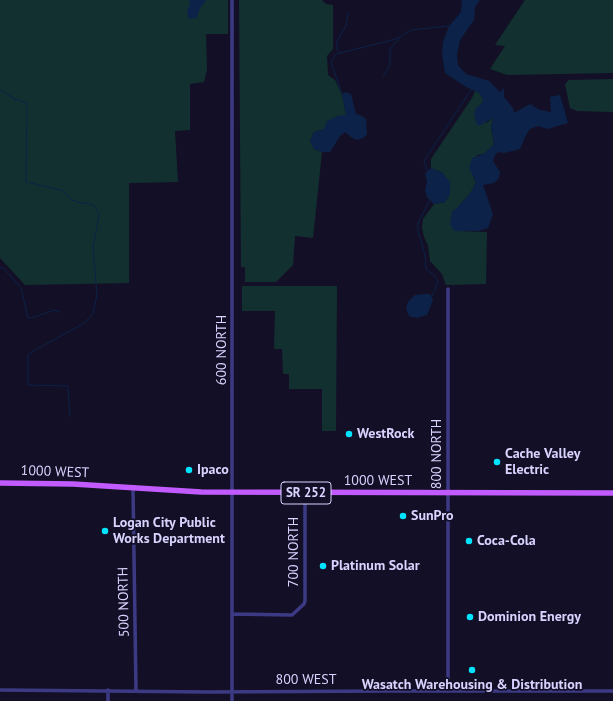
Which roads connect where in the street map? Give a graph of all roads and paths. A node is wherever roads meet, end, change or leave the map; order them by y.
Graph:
1 (232, 0) edge
2 (448, 289) dead end
3 (0, 483) edge
4 (133, 488) junction
5 (232, 492) junction
6 (305, 493) junction
7 (448, 493) junction
8 (613, 493) edge
9 (232, 614) junction
10 (0, 690) edge
11 (108, 690) junction
12 (136, 691) junction
13 (448, 691) junction
14 (232, 692) junction
15 (613, 692) edge
16 (108, 701) edge
17 (232, 701) edge

1 - 5 street, 600 NORTH
2 - 7 street, 800 NORTH
3 - 4 main road, 1000 WEST / SR 252
4 - 5 main road, 1000 WEST / SR 252
4 - 12 street, 500 NORTH
5 - 6 main road, 1000 WEST / SR 252
5 - 9 street, 600 NORTH
6 - 7 main road, 1000 WEST / SR 252
6 - 9 street, 700 NORTH
7 - 8 main road, 1000 WEST / SR 252
7 - 13 street, 800 NORTH
9 - 14 street, 600 NORTH
10 - 11 street, 800 WEST
11 - 12 street, 800 WEST
11 - 16 street
12 - 14 street, 800 WEST
13 - 14 street, 800 WEST
13 - 15 street, 800 WEST
14 - 17 street, 600 NORTH

